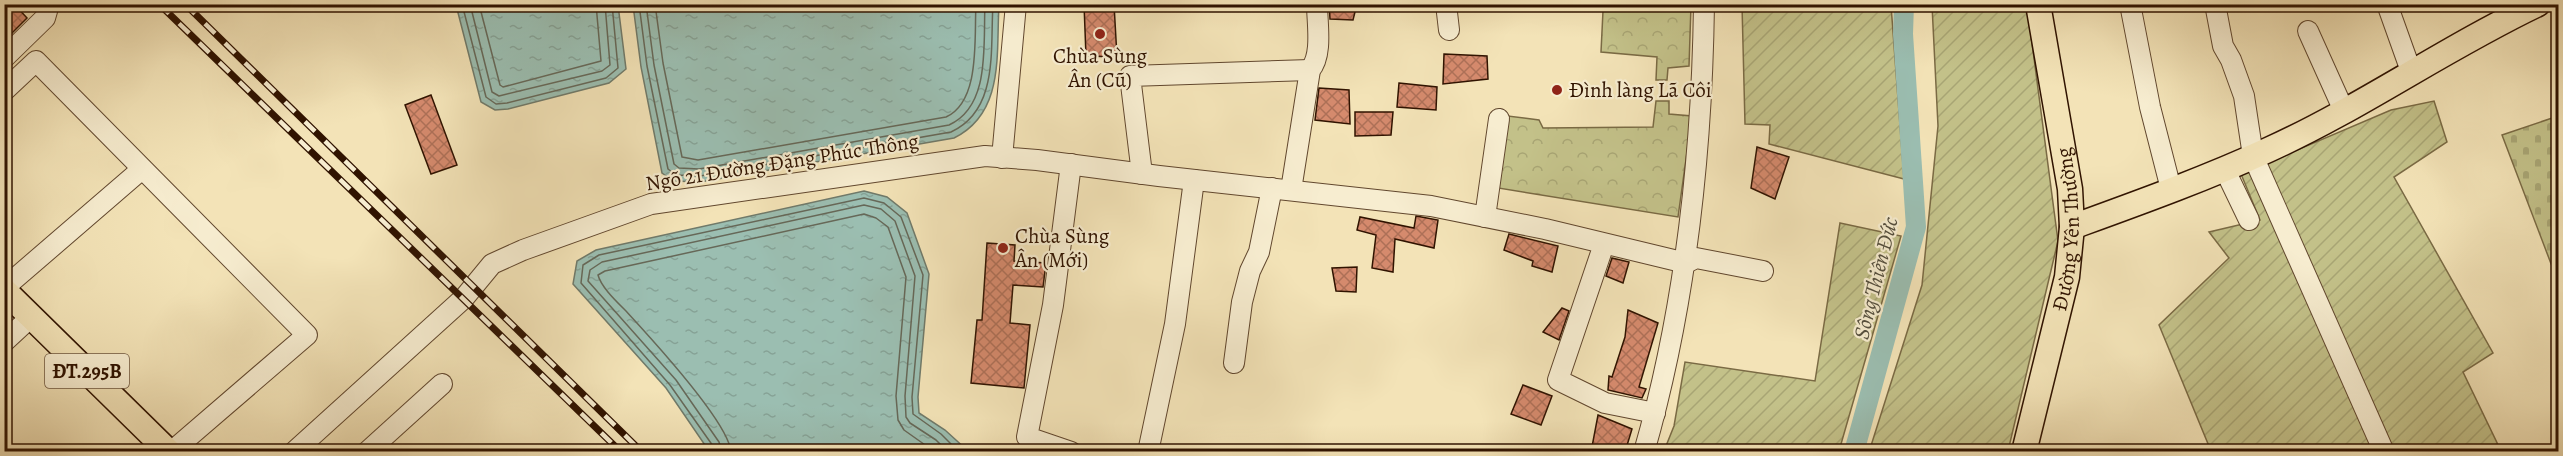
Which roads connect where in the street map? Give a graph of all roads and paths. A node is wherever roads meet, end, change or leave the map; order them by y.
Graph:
1 (49, 4) edge
2 (1016, 4) edge
3 (1317, 4) edge
4 (1446, 4) edge
5 (1704, 4) edge
6 (2038, 4) edge
7 (2130, 4) edge
8 (2215, 4) edge
9 (2387, 4) edge
10 (2538, 4) edge
11 (1449, 30) dead end
12 (2308, 31) dead end
13 (4, 58) edge
14 (1310, 70) junction
15 (2412, 74) junction
16 (4, 91) edge
17 (2344, 111) junction
18 (1499, 119) dead end
19 (2253, 156) junction
20 (1002, 158) junction
21 (1071, 164) junction
22 (2224, 168) junction
23 (142, 169) junction
24 (1142, 174) junction
25 (1194, 180) junction
26 (1281, 189) junction
27 (2171, 189) junction
28 (1485, 217) junction
29 (2249, 220) dead end
30 (2072, 226) junction
31 (1604, 244) junction
32 (1686, 263) junction
33 (1763, 271) dead end
34 (4, 289) edge
35 (31, 317) junction
36 (4, 342) edge
37 (1234, 363) dead end
38 (442, 384) dead end
39 (1655, 412) junction
40 (376, 449) edge
41 (170, 452) edge
42 (294, 452) edge
43 (1071, 452) edge
44 (1148, 452) edge
45 (1644, 452) edge
46 (2024, 452) edge
47 (2384, 452) edge

1 - 13 street
2 - 20 street
3 - 14 street
4 - 11 street
5 - 32 street
6 - 30 main road, Đường Yên Thường
7 - 27 street
8 - 19 street
9 - 15 street
10 - 15 main road
12 - 17 street
14 - 24 street
14 - 26 street
15 - 17 main road
16 - 23 street
17 - 19 main road
18 - 28 street
19 - 22 main road
19 - 47 street
20 - 21 street, Ngõ 21 Đường Đặng Phúc Thông
20 - 42 street, Ngõ 21 Đường Đặng Phúc Thông
21 - 24 street, Ngõ 21 Đường Đặng Phúc Thông
21 - 43 street
22 - 27 main road
22 - 29 street
23 - 34 street
23 - 41 street
24 - 25 street, Ngõ 21 Đường Đặng Phúc Thông
25 - 26 street, Ngõ 21 Đường Đặng Phúc Thông
25 - 44 street
26 - 28 street, Ngõ 21 Đường Đặng Phúc Thông
26 - 37 street
27 - 30 main road
28 - 31 street, Ngõ 21 Đường Đặng Phúc Thông
30 - 46 main road, Đường Yên Thường
31 - 32 street, Ngõ 21 Đường Đặng Phúc Thông
31 - 39 street
32 - 33 street, Ngõ 21 Đường Đặng Phúc Thông
32 - 39 street
34 - 35 main road, ĐT.295B
35 - 36 street
35 - 41 main road, ĐT.295B
38 - 40 street
39 - 45 street

